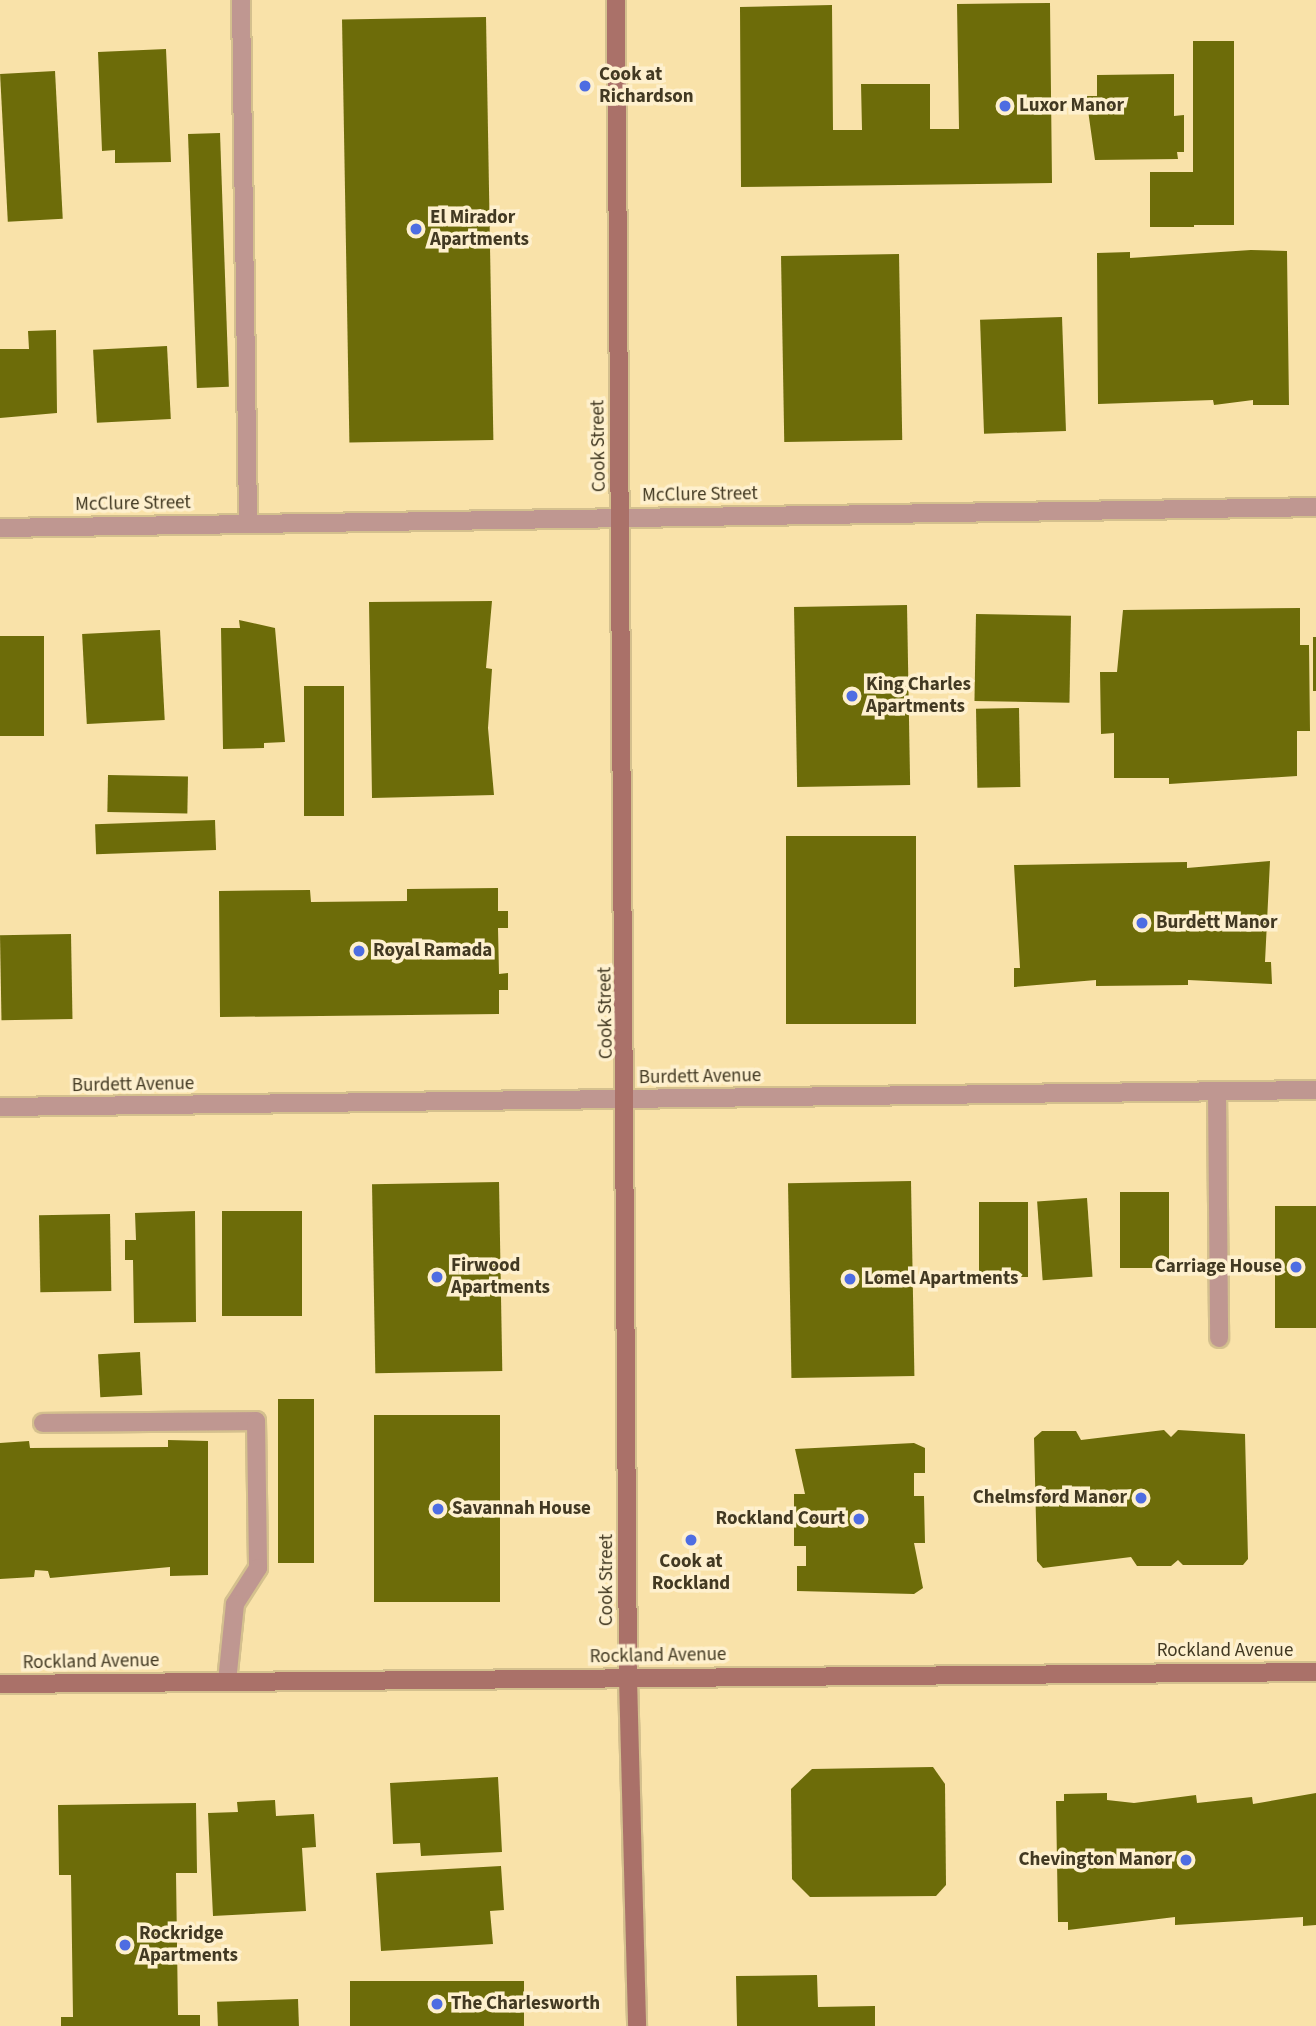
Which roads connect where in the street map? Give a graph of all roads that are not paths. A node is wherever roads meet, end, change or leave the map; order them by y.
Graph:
1 (241, 0) edge
2 (616, 0) edge
3 (1316, 507) edge
4 (621, 517) junction
5 (248, 523) junction
6 (0, 528) edge
7 (1316, 1090) edge
8 (1217, 1091) junction
9 (628, 1098) junction
10 (0, 1107) edge
11 (1219, 1338) dead end
12 (43, 1423) dead end
13 (1316, 1672) edge
14 (628, 1678) junction
15 (227, 1682) junction
16 (0, 1684) edge
17 (637, 2026) edge

1 - 5 street
2 - 4 main road, Cook Street
3 - 4 street, McClure Street
4 - 5 street, McClure Street
4 - 9 main road, Cook Street
5 - 6 street, McClure Street
7 - 8 street, Burdett Avenue
8 - 9 street, Burdett Avenue
8 - 11 street
9 - 10 street, Burdett Avenue
9 - 14 main road, Cook Street
12 - 15 street
13 - 14 main road, Rockland Avenue
14 - 15 main road, Rockland Avenue
14 - 17 main road, Cook Street
15 - 16 main road, Rockland Avenue

